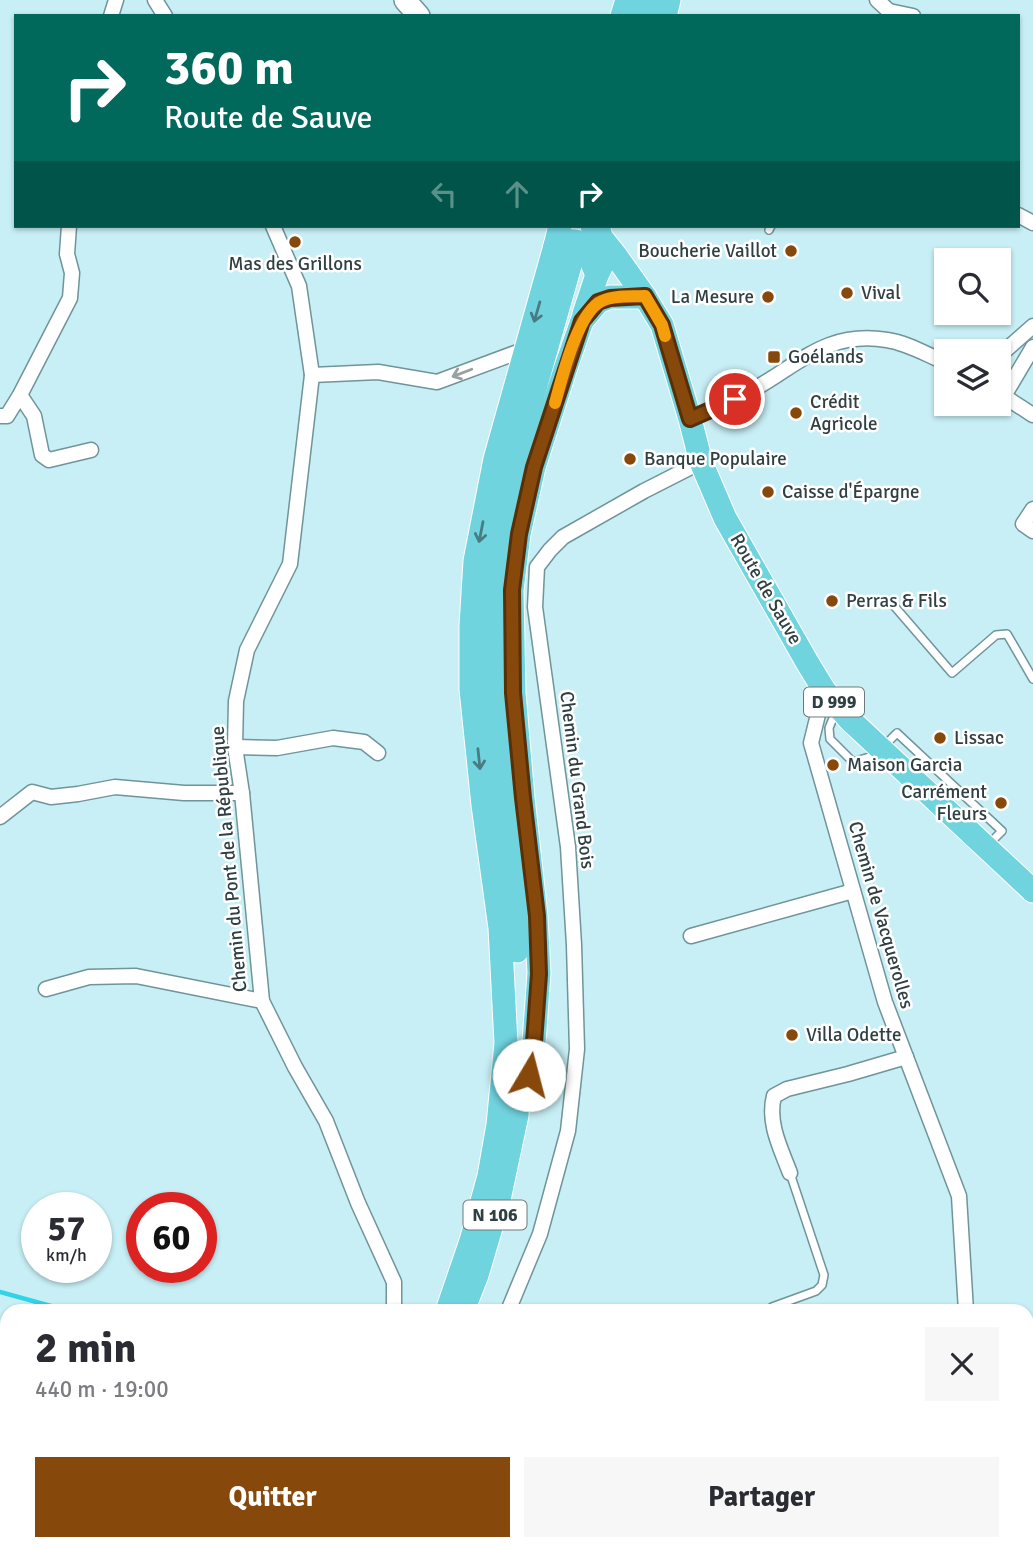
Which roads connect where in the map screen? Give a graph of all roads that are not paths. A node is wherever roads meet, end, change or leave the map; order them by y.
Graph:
1 (405, 0) edge
2 (877, 0) edge
3 (417, 14) edge
4 (903, 14) edge
5 (69, 228) edge
6 (274, 228) edge
7 (598, 229) edge
8 (562, 245) edge
9 (597, 275) junction
10 (645, 296) junction
11 (582, 321) junction
12 (1033, 326) edge
13 (1011, 345) edge
14 (1033, 347) edge
15 (526, 349) junction
16 (934, 357) edge
17 (312, 375) junction
18 (1011, 380) edge
19 (20, 395) junction
20 (1011, 400) edge
21 (1033, 415) edge
22 (0, 416) edge
23 (690, 419) junction
24 (90, 450) dead end
25 (701, 463) junction
26 (1033, 509) edge
27 (1033, 531) edge
28 (895, 607) dead end
29 (1033, 679) edge
30 (831, 698) junction
31 (235, 747) junction
32 (378, 752) dead end
33 (242, 793) junction
34 (0, 817) edge
35 (853, 891) junction
36 (1033, 891) edge
37 (691, 936) dead end
38 (46, 989) dead end
39 (262, 1000) junction
40 (906, 1057) junction
41 (517, 1115) junction
42 (790, 1173) joint
43 (394, 1304) edge
44 (449, 1304) edge
45 (465, 1304) edge
46 (511, 1304) edge
47 (780, 1304) edge
48 (966, 1304) edge

1 - 3 main road
2 - 4 street
5 - 19 street
6 - 17 street, Chemin du Pont de la République
7 - 9 main road
7 - 10 main road, Route de Sauve / D 999
8 - 9 main road
8 -> 15 main road, N 106
8 - 41 main road, N 106
9 - 11 main road
10 - 11 main road
10 - 23 main road, Route de Sauve / D 999
11 - 41 main road
12 - 13 street
14 - 18 street
15 -> 17 street
15 -> 44 main road, N 106
16 - 23 street
17 - 31 street, Chemin du Pont de la République
19 - 22 street
19 - 24 street
20 - 21 street
23 - 25 main road, Route de Sauve / D 999
25 - 30 main road, Route de Sauve / D 999
25 - 46 street, Chemin du Grand Bois
26 - 27 street
28 - 29 lane
30 - 35 street, Chemin de Vacquerolles
30 - 36 main road, Route de Sauve / D 999
31 - 32 street
31 - 33 street, Chemin du Pont de la République
33 - 34 street
33 - 39 street, Chemin du Pont de la République
35 - 37 street
35 - 40 street, Chemin de Vacquerolles
38 - 39 street
39 - 43 street, Chemin du Pont de la République
40 - 42 street
40 - 48 street, Chemin de Vacquerolles
41 - 45 main road, N 106
42 - 47 lane

